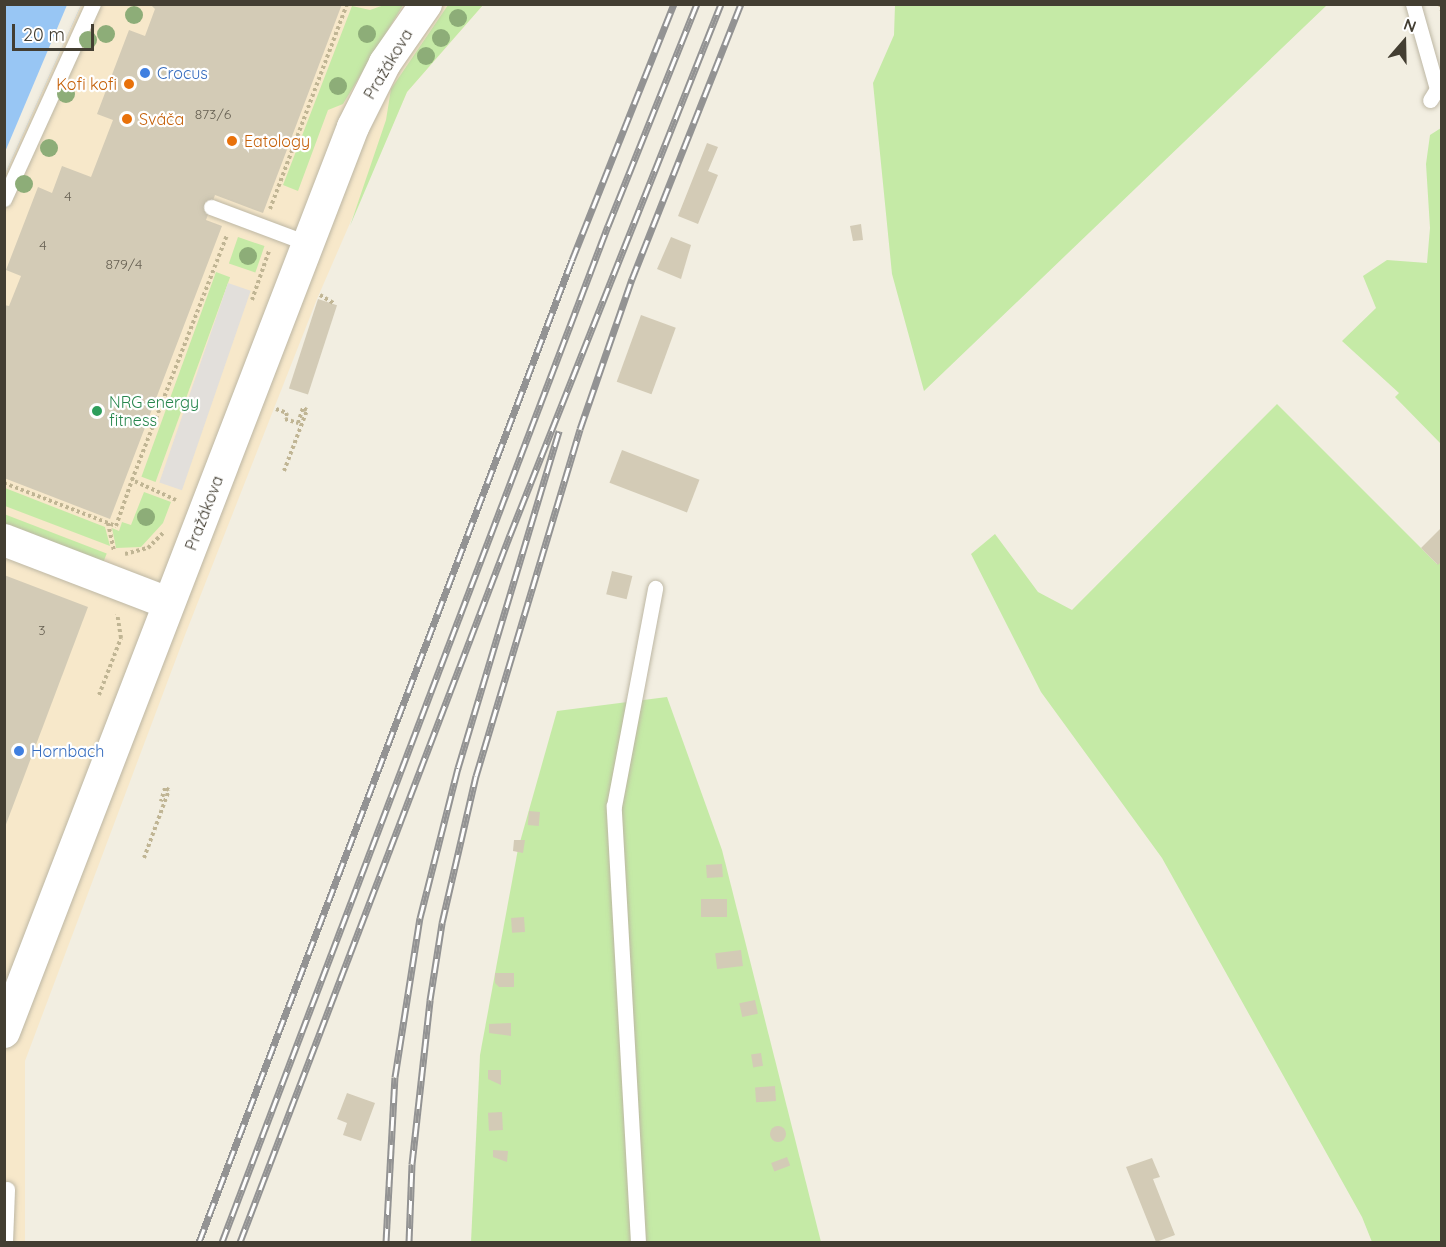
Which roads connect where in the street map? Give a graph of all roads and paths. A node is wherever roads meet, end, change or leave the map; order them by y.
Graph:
1 (93, 4) edge
2 (347, 4) edge
3 (359, 4) edge
4 (377, 4) edge
5 (426, 4) edge
6 (1413, 4) edge
7 (1440, 4) edge
8 (1442, 11) edge
9 (1436, 93) edge
10 (4, 199) edge
11 (211, 207) dead end
12 (263, 226) junction
13 (238, 233) dead end
14 (265, 243) dead end
15 (307, 243) junction
16 (322, 292) dead end
17 (251, 302) dead end
18 (335, 304) dead end
19 (277, 409) dead end
20 (285, 471) dead end
21 (132, 480) junction
22 (4, 483) edge
23 (174, 506) dead end
24 (108, 523) junction
25 (167, 523) dead end
26 (4, 540) edge
27 (109, 550) dead end
28 (114, 552) junction
29 (116, 583) junction
30 (655, 588) dead end
31 (168, 603) junction
32 (96, 704) dead end
33 (161, 801) dead end
34 (144, 858) dead end
35 (4, 1032) edge
36 (7, 1190) dead end
37 (5, 1242) edge
38 (638, 1242) edge

1 - 10 lane
2 - 12 path
3 - 4 path
5 - 15 street, Pražákova
6 - 9 lane
7 - 8 path
11 - 12 lane
12 - 15 lane
13 - 21 path
14 - 17 path
15 - 31 street, Pražákova
16 - 18 path
19 - 20 path
21 - 23 path
21 - 24 path
22 - 24 path
24 - 28 path
25 - 28 path
26 - 29 street
27 - 28 path
29 - 31 street
29 - 32 path
30 - 38 lane
31 - 35 street, Pražákova
33 - 34 path
36 - 37 lane

